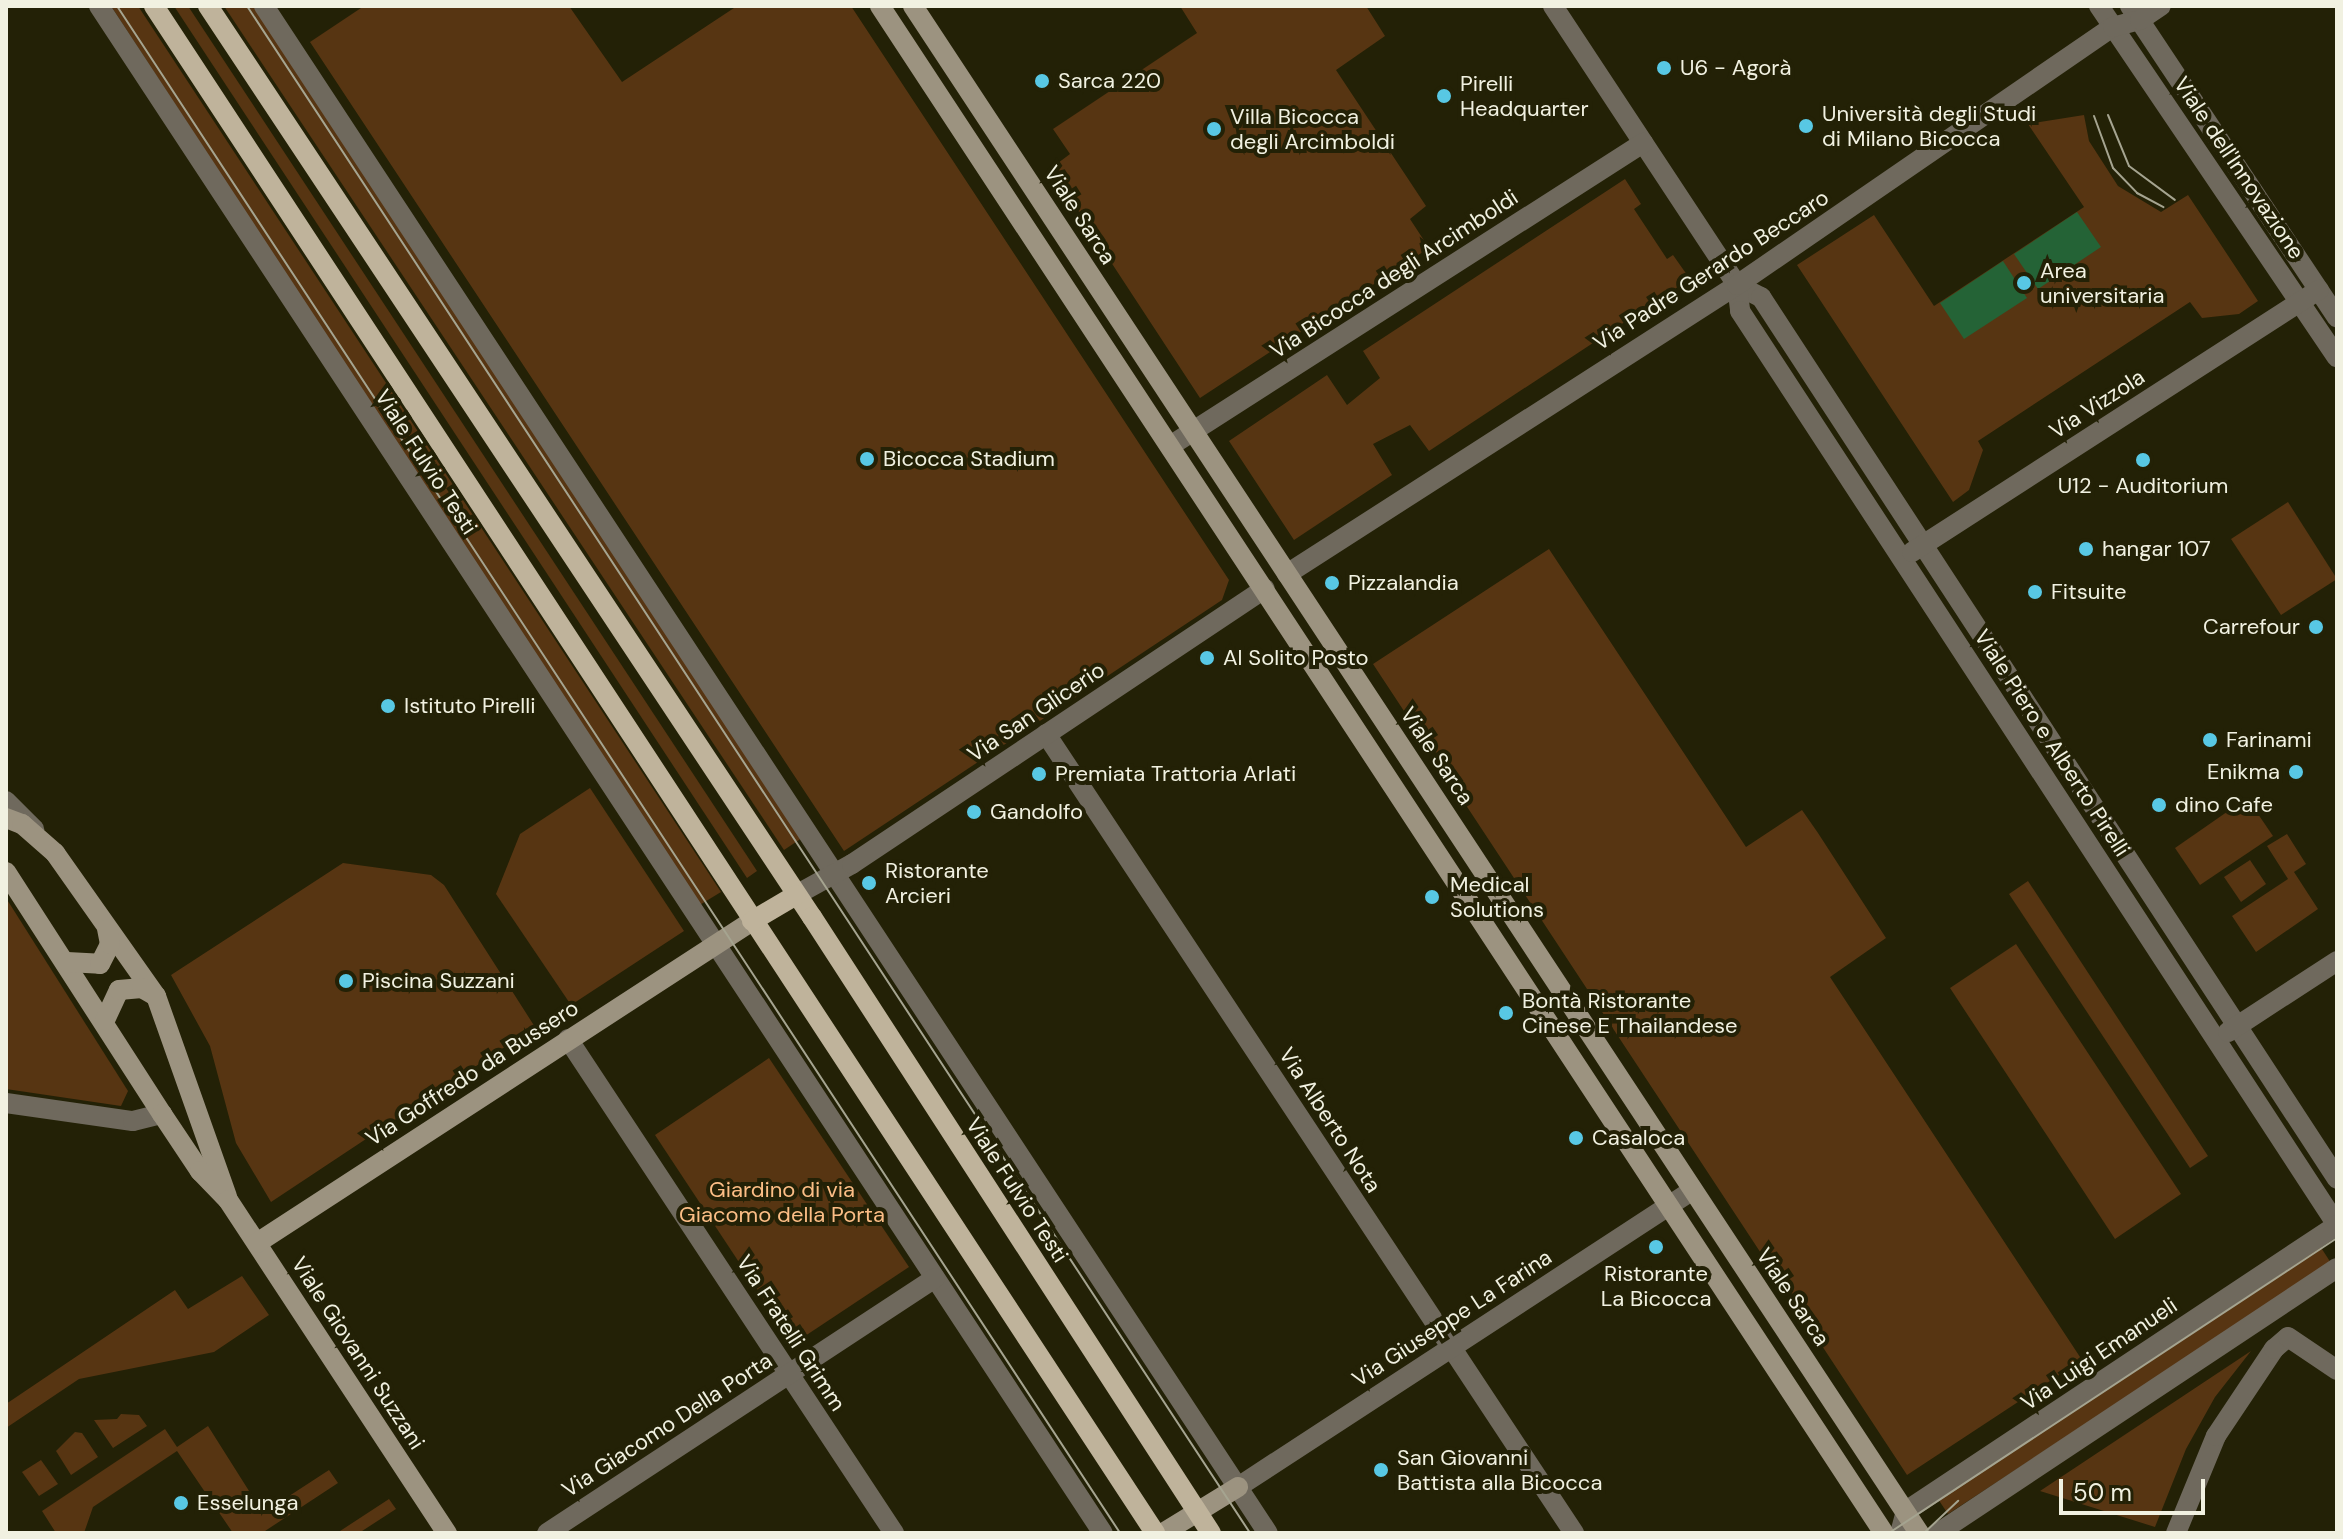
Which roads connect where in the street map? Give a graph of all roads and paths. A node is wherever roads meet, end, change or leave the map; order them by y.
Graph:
1 (99, 6) edge
2 (154, 6) edge
3 (208, 6) edge
4 (264, 6) edge
5 (880, 6) edge
6 (913, 6) edge
7 (1553, 6) edge
8 (2099, 6) edge
9 (2161, 6) edge
10 (2135, 13) edge
11 (2113, 27) junction
12 (1643, 143) junction
13 (1737, 285) junction
14 (2319, 290) junction
15 (2301, 301) junction
16 (2337, 318) edge
17 (2337, 357) edge
18 (1194, 431) junction
19 (1170, 446) junction
20 (1923, 545) junction
21 (1901, 559) junction
22 (1287, 574) junction
23 (1265, 589) junction
24 (1046, 734) junction
25 (6, 801) edge
26 (6, 818) edge
27 (55, 853) junction
28 (6, 872) edge
29 (833, 872) junction
30 (796, 895) junction
31 (752, 921) junction
32 (107, 929) junction
33 (715, 944) junction
34 (2337, 961) edge
35 (67, 962) junction
36 (156, 996) junction
37 (105, 1020) junction
38 (2238, 1025) junction
39 (2218, 1038) junction
40 (568, 1039) junction
41 (6, 1103) edge
42 (162, 1114) junction
43 (2337, 1179) edge
44 (1693, 1190) junction
45 (228, 1200) junction
46 (1668, 1206) junction
47 (2337, 1225) edge
48 (257, 1243) junction
49 (2337, 1268) edge
50 (935, 1278) junction
51 (1452, 1347) junction
52 (2337, 1370) edge
53 (789, 1374) junction
54 (1238, 1487) junction
55 (1906, 1511) junction
56 (1198, 1512) junction
57 (447, 1533) edge
58 (547, 1533) edge
59 (894, 1533) edge
60 (1103, 1533) edge
61 (1155, 1533) edge
62 (1163, 1533) edge
63 (1211, 1533) edge
64 (1268, 1533) edge
65 (1574, 1533) edge
66 (1884, 1533) edge
67 (1900, 1533) edge
68 (1919, 1533) edge
69 (1938, 1533) edge
70 (2176, 1533) edge

1 - 33 street, Viale Fulvio Testi
2 - 31 main road, Viale Fulvio Testi
3 - 30 main road, Viale Fulvio Testi
4 - 29 street, Viale Fulvio Testi
5 - 19 street
6 - 18 street, Viale Sarca
7 - 12 street, Viale Piero e Alberto Pirelli
8 - 11 street, Viale dell'Innovazione
9 - 10 street, Via Padre Gerardo Beccaro
10 - 11 street, Via Padre Gerardo Beccaro
10 - 14 street, Viale dell'Innovazione
11 - 13 street, Via Padre Gerardo Beccaro
11 - 15 street, Viale dell'Innovazione
12 - 13 street, Viale Piero e Alberto Pirelli
12 - 18 street, Via Bicocca degli Arcimboldi
13 - 20 street, Viale Piero e Alberto Pirelli
13 - 21 street, Viale Piero e Alberto Pirelli
13 - 22 street, Via Padre Gerardo Beccaro
14 - 15 street, Via Vizzola
14 - 16 street, Viale dell'Innovazione
15 - 17 street, Viale dell'Innovazione
15 - 20 street, Via Vizzola
18 - 19 street, Via Bicocca degli Arcimboldi
18 - 22 street, Viale Sarca
19 - 23 street
20 - 21 street, Via Vizzola
20 - 38 street, Viale Piero e Alberto Pirelli
21 - 39 street, Viale Piero e Alberto Pirelli
22 - 44 street, Viale Sarca
23 - 24 street, Via San Glicerio
23 - 46 street
24 - 29 street, Via San Glicerio
24 - 51 street, Via Alberto Nota
25 - 27 street, Viale Giovanni Suzzani
26 - 27 street, Viale Giovanni Suzzani
27 - 32 street, Viale Giovanni Suzzani
28 - 35 street, Viale Giovanni Suzzani
29 - 30 street
29 - 54 street, Viale Fulvio Testi
30 - 31 main road
30 - 56 main road, Viale Fulvio Testi
31 - 33 street
31 - 61 main road, Viale Fulvio Testi
32 - 35 street
32 - 36 street, Viale Giovanni Suzzani
33 - 40 street, Via Goffredo da Bussero
33 - 50 street, Viale Fulvio Testi
34 - 38 street
35 - 37 street, Viale Giovanni Suzzani
36 - 37 street
36 - 45 street, Viale Giovanni Suzzani
37 - 42 street, Viale Giovanni Suzzani
38 - 39 street
38 - 43 street, Viale Piero e Alberto Pirelli
39 - 47 street, Viale Piero e Alberto Pirelli
40 - 48 street, Via Goffredo da Bussero
40 - 53 street, Via Fratelli Grimm
41 - 42 street
42 - 45 street, Viale Giovanni Suzzani
44 - 46 street, Via Giuseppe La Farina
44 - 55 street, Viale Sarca
45 - 48 street, Viale Giovanni Suzzani
46 - 51 street, Via Giuseppe La Farina
46 - 66 street
47 - 55 street, Via Luigi Emanueli
48 - 57 street, Viale Giovanni Suzzani
49 - 69 street
50 - 53 street, Via Giacomo Della Porta
50 - 60 street, Viale Fulvio Testi
51 - 54 street, Via Giuseppe La Farina
51 - 65 street, Via Alberto Nota
52 - 70 street
53 - 58 street, Via Giacomo Della Porta
53 - 59 street, Via Fratelli Grimm
54 - 56 street
54 - 64 street, Viale Fulvio Testi
55 - 67 street
55 - 68 street, Viale Sarca
56 - 62 street
56 - 63 main road, Viale Fulvio Testi

